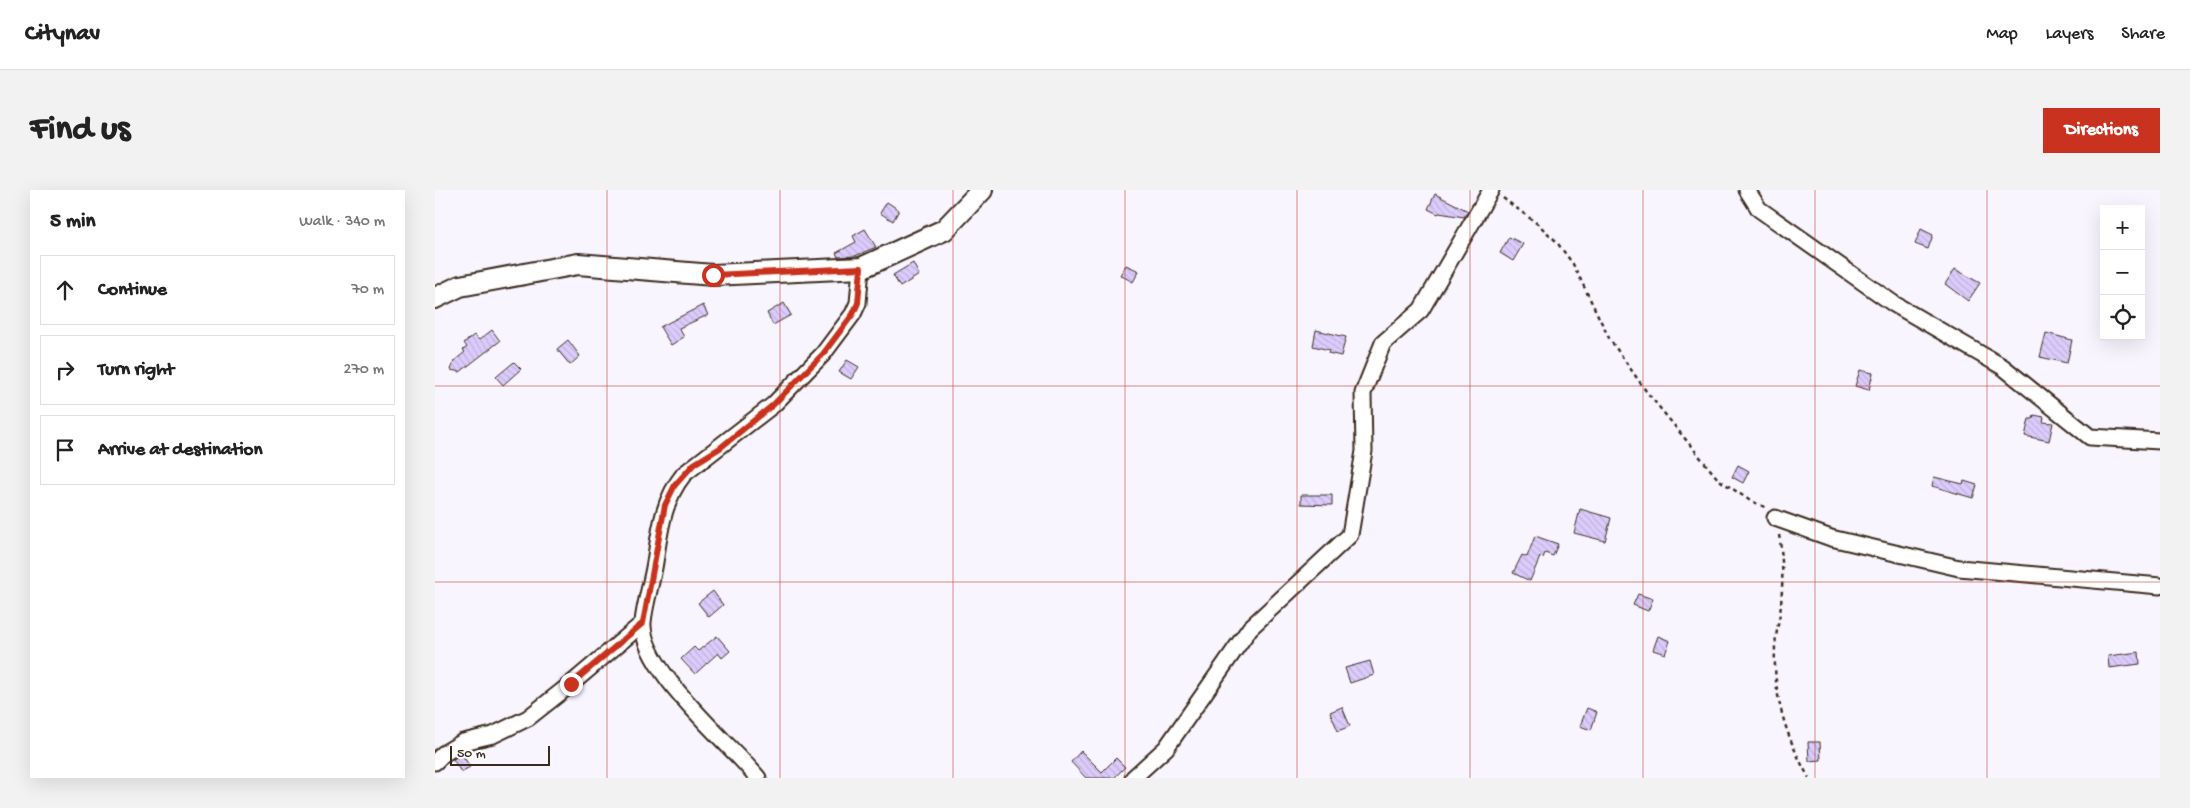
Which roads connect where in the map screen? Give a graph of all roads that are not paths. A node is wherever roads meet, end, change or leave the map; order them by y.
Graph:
1 (982, 190) edge
2 (1747, 190) edge
3 (1495, 193) edge
4 (861, 268) junction
5 (435, 298) edge
6 (2160, 441) edge
7 (1775, 518) road end
8 (2160, 586) edge
9 (643, 623) junction
10 (435, 762) edge
11 (758, 778) edge
12 (1133, 778) edge

1 - 4 street
2 - 6 street
3 - 12 street
4 - 5 street
4 - 9 street
7 - 8 street
9 - 10 street
9 - 11 street

